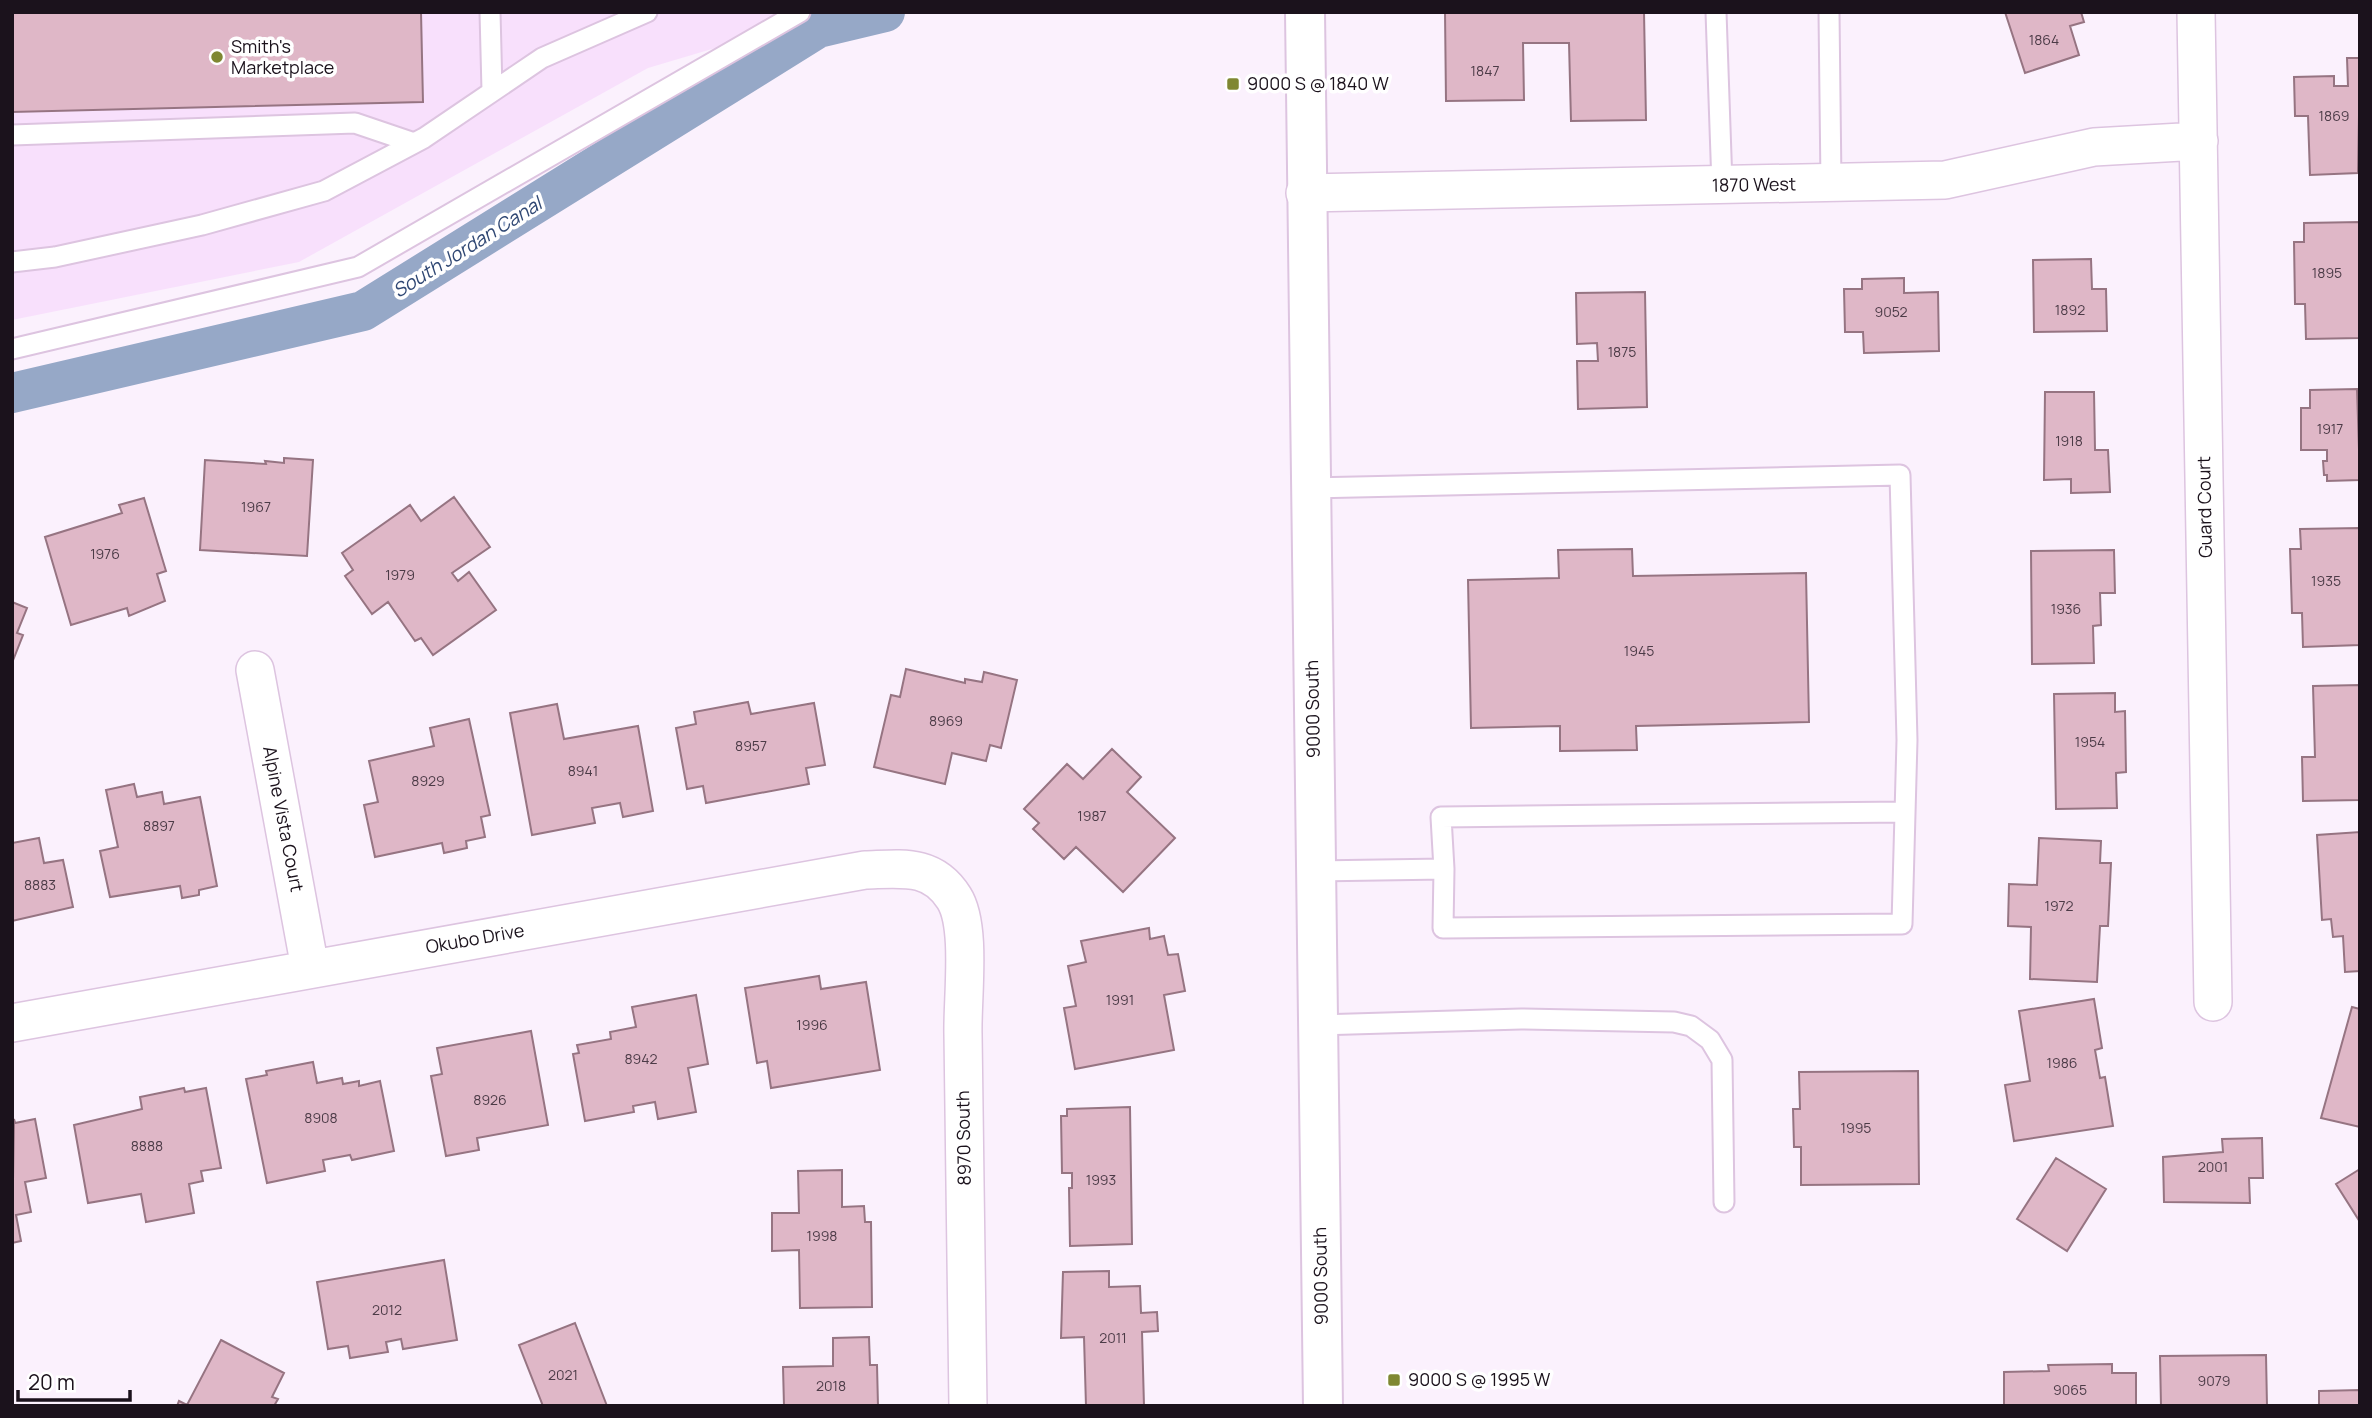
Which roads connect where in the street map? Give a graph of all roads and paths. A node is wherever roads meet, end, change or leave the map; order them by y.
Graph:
1 (490, 12) edge
2 (647, 12) edge
3 (800, 12) edge
4 (1305, 12) edge
5 (1716, 12) edge
6 (1829, 12) edge
7 (2196, 12) edge
8 (492, 91) junction
9 (12, 135) edge
10 (2199, 141) junction
11 (414, 143) junction
12 (1830, 184) junction
13 (1722, 186) junction
14 (1305, 193) junction
15 (12, 262) edge
16 (12, 349) edge
17 (1310, 488) junction
18 (255, 670) dead end
19 (1905, 812) junction
20 (1444, 869) junction
21 (1315, 871) junction
22 (938, 877) joint
23 (310, 968) junction
24 (2213, 1002) dead end
25 (12, 1023) edge
26 (1318, 1025) junction
27 (1724, 1202) dead end
28 (968, 1406) edge
29 (1323, 1406) edge

1 - 8 lane
2 - 8 lane
3 - 16 lane
4 - 14 main road, 9000 South
5 - 13 lane
6 - 12 lane
7 - 10 street, Guard Court
8 - 11 lane
9 - 11 lane
10 - 12 street, 1870 West
10 - 24 street, Guard Court
11 - 15 lane
12 - 13 street, 1870 West
13 - 14 street, 1870 West
14 - 17 main road, 9000 South
17 - 19 lane
17 - 21 main road, 9000 South
18 - 23 street, Alpine Vista Court
19 - 20 lane
19 - 20 lane
20 - 21 lane
21 - 26 main road, 9000 South
22 - 23 street, Okubo Drive
22 - 28 street, 8970 South
23 - 25 street, Okubo Drive
26 - 27 lane
26 - 29 main road, 9000 South

